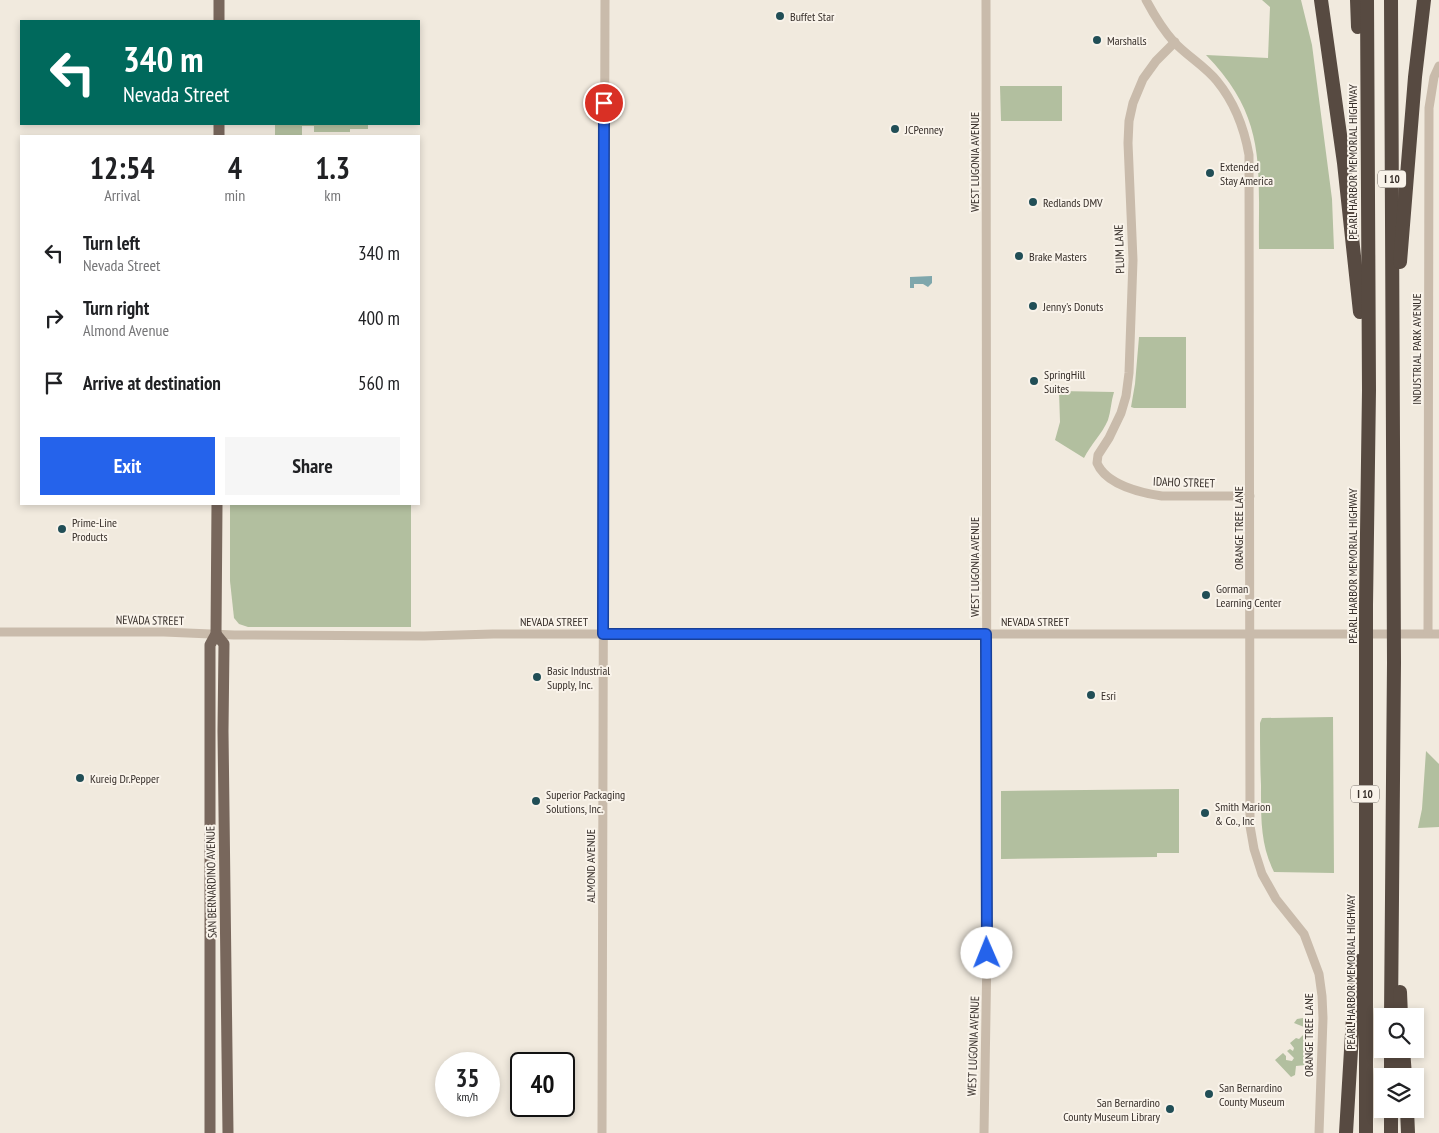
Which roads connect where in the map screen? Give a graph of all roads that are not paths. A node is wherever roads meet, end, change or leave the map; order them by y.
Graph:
1 (219, 0) edge
2 (605, 0) edge
3 (986, 0) edge
4 (1146, 0) edge
5 (1321, 0) edge
6 (1357, 0) edge
7 (1367, 0) edge
8 (1391, 0) edge
9 (1424, 0) edge
10 (219, 20) edge
11 (1175, 42) junction
12 (1439, 66) edge
13 (1367, 144) junction
14 (1393, 358) junction
15 (1368, 390) junction
16 (1097, 463) joint
17 (1250, 496) junction
18 (217, 505) edge
19 (0, 632) edge
20 (1428, 633) junction
21 (216, 634) junction
22 (603, 634) junction
23 (986, 634) junction
24 (1250, 634) junction
25 (1439, 634) edge
26 (1392, 854) junction
27 (1365, 926) junction
28 (1391, 1008) edge
29 (1401, 1008) edge
30 (1391, 1118) edge
31 (1407, 1118) edge
32 (210, 1133) edge
33 (228, 1133) edge
34 (602, 1133) edge
35 (984, 1133) edge
36 (1319, 1133) edge
37 (1346, 1133) edge
38 (1366, 1133) edge
39 (1391, 1133) edge
40 (1408, 1133) edge

1 - 10 main road
2 - 22 street, ALMOND AVENUE
3 - 23 street, WEST LUGONIA AVENUE
4 - 11 street, ORANGE TREE LANE
5 - 15 highway
6 - 13 highway
7 - 13 highway, PEARL HARBOR MEMORIAL HIGHWAY / I 10
8 - 14 highway, I 10
9 - 14 highway
11 - 16 street, PLUM LANE
11 - 17 street, ORANGE TREE LANE
12 - 20 street, INDUSTRIAL PARK AVENUE
13 - 15 highway, PEARL HARBOR MEMORIAL HIGHWAY / I 10
14 - 26 highway, I 10
15 - 27 highway, PEARL HARBOR MEMORIAL HIGHWAY / I 10
16 - 17 street, IDAHO STREET
17 - 24 street, ORANGE TREE LANE
18 - 21 main road, SAN BERNARDINO AVENUE
19 - 21 street, NEVADA STREET
20 - 24 street, NEVADA STREET
20 - 25 street, NEVADA STREET
21 - 22 street, NEVADA STREET
21 - 32 main road, SAN BERNARDINO AVENUE
21 - 33 main road, SAN BERNARDINO AVENUE
22 - 23 street, NEVADA STREET
22 - 34 street, ALMOND AVENUE
23 - 24 street, NEVADA STREET
23 - 35 street, WEST LUGONIA AVENUE
24 - 36 street, ORANGE TREE LANE
26 - 28 highway, I 10
26 - 29 highway
27 - 37 highway
27 - 38 highway, PEARL HARBOR MEMORIAL HIGHWAY / I 10
30 - 39 highway
31 - 40 highway

